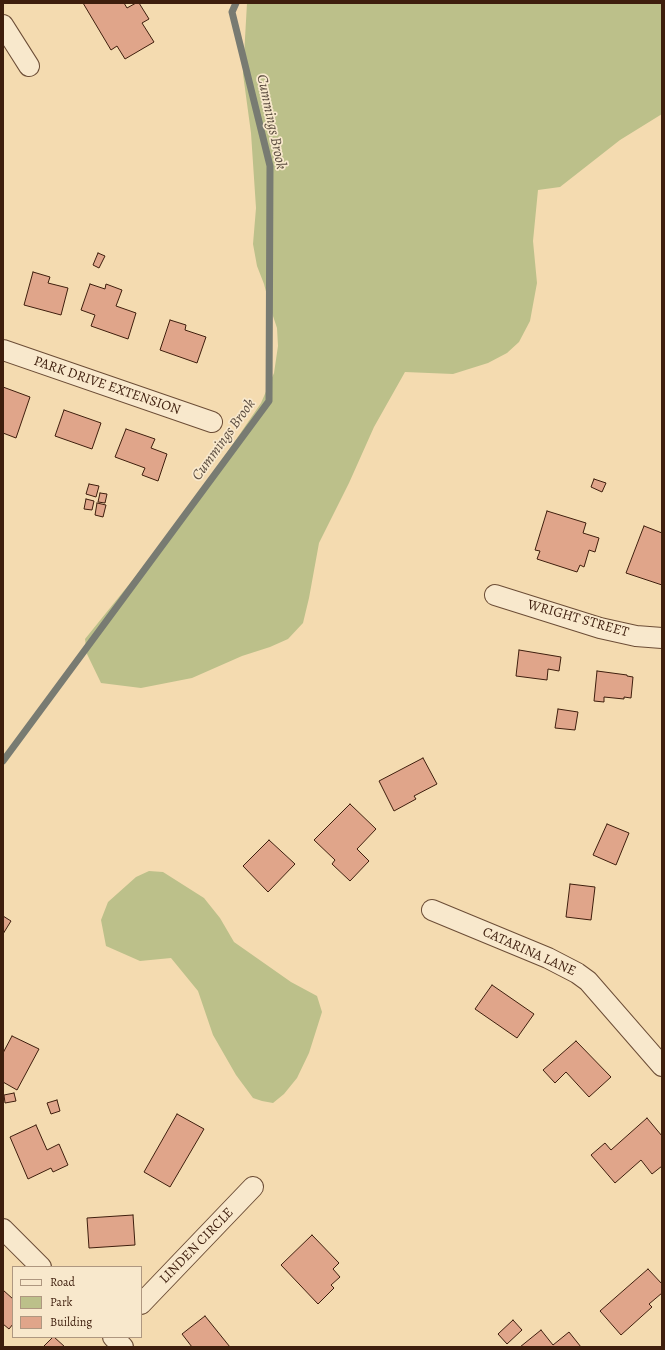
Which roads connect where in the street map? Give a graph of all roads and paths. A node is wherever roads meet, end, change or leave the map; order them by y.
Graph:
1 (3, 24) edge
2 (29, 66) dead end
3 (3, 350) edge
4 (212, 422) dead end
5 (495, 595) dead end
6 (662, 638) edge
7 (432, 910) dead end
8 (662, 1066) edge
9 (253, 1187) dead end
10 (3, 1229) edge
11 (40, 1266) edge
12 (142, 1303) edge
13 (113, 1338) edge
14 (123, 1347) edge

1 - 2 street
3 - 4 street, PARK DRIVE EXTENSION
5 - 6 street, WRIGHT STREET
7 - 8 street, CATARINA LANE
9 - 12 street, LINDEN CIRCLE
10 - 11 street
13 - 14 street

